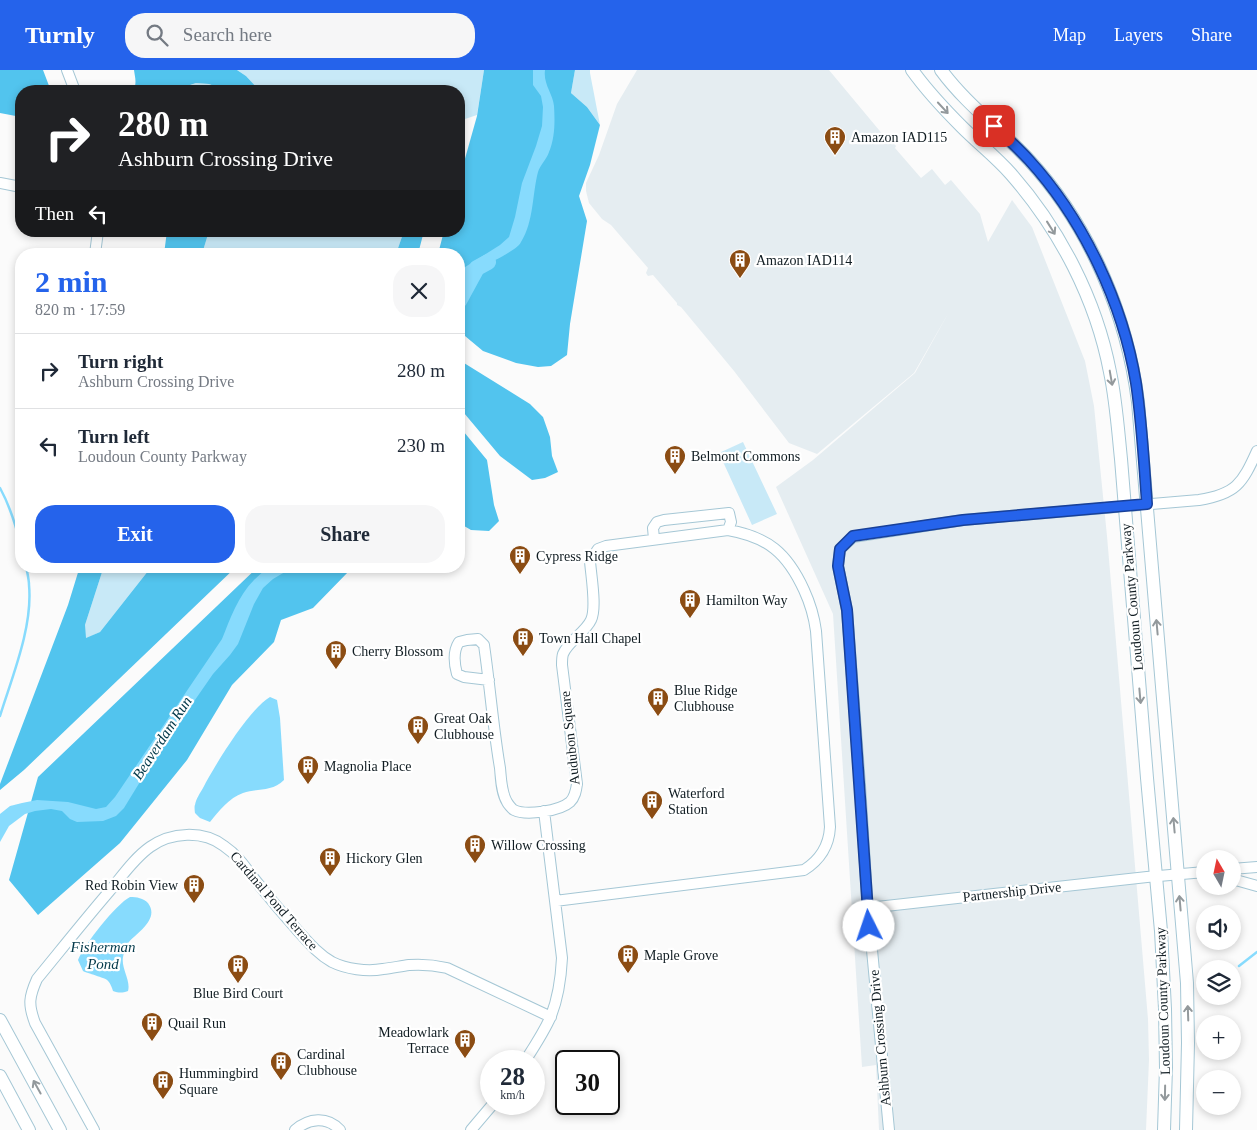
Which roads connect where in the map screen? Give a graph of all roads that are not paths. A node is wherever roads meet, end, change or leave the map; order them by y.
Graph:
1 (67, 70) edge
2 (912, 70) edge
3 (941, 70) edge
4 (73, 85) edge
5 (0, 183) edge
6 (15, 186) edge
7 (1257, 451) edge
8 (1147, 504) junction
9 (1125, 506) junction
10 (728, 530) junction
11 (654, 539) junction
12 (489, 680) junction
13 (544, 811) junction
14 (1257, 867) edge
15 (1241, 868) edge
16 (1196, 873) edge
17 (1178, 874) junction
18 (1155, 876) junction
19 (1241, 882) edge
20 (1257, 886) edge
21 (555, 901) junction
22 (868, 908) junction
23 (551, 1017) junction
24 (0, 1020) edge
25 (532, 1050) edge
26 (0, 1076) edge
27 (484, 1115) edge
28 (29, 1130) edge
29 (60, 1130) edge
30 (94, 1130) edge
31 (295, 1130) edge
32 (340, 1130) edge
33 (471, 1130) edge
34 (888, 1130) edge
35 (1164, 1130) edge
36 (1186, 1130) edge

1 - 4 street
2 -> 9 main road, Loudoun County Parkway
3 - 8 main road, Loudoun County Parkway
5 - 6 street
7 - 8 street, Ashburn Crossing Drive
8 - 9 street, Ashburn Crossing Drive
17 -> 8 main road, Loudoun County Parkway
9 -> 18 main road, Loudoun County Parkway
9 - 22 street, Ashburn Crossing Drive
10 - 11 street, Audubon Square
10 - 11 street
10 - 21 street
11 - 13 street, Audubon Square
12 - 12 street, Audubon Square
12 - 13 street, Audubon Square
13 - 21 street
14 - 15 street
16 - 17 street, Partnership Drive
17 - 18 street, Partnership Drive
36 -> 17 main road, Loudoun County Parkway
18 - 22 street, Partnership Drive
18 -> 35 main road, Loudoun County Parkway
19 - 20 street
21 - 23 street
22 - 34 street, Ashburn Crossing Drive
23 - 25 street
23 - 30 street, Cardinal Pond Terrace
29 -> 24 main road
26 - 28 main road
27 - 33 street
31 - 32 street

